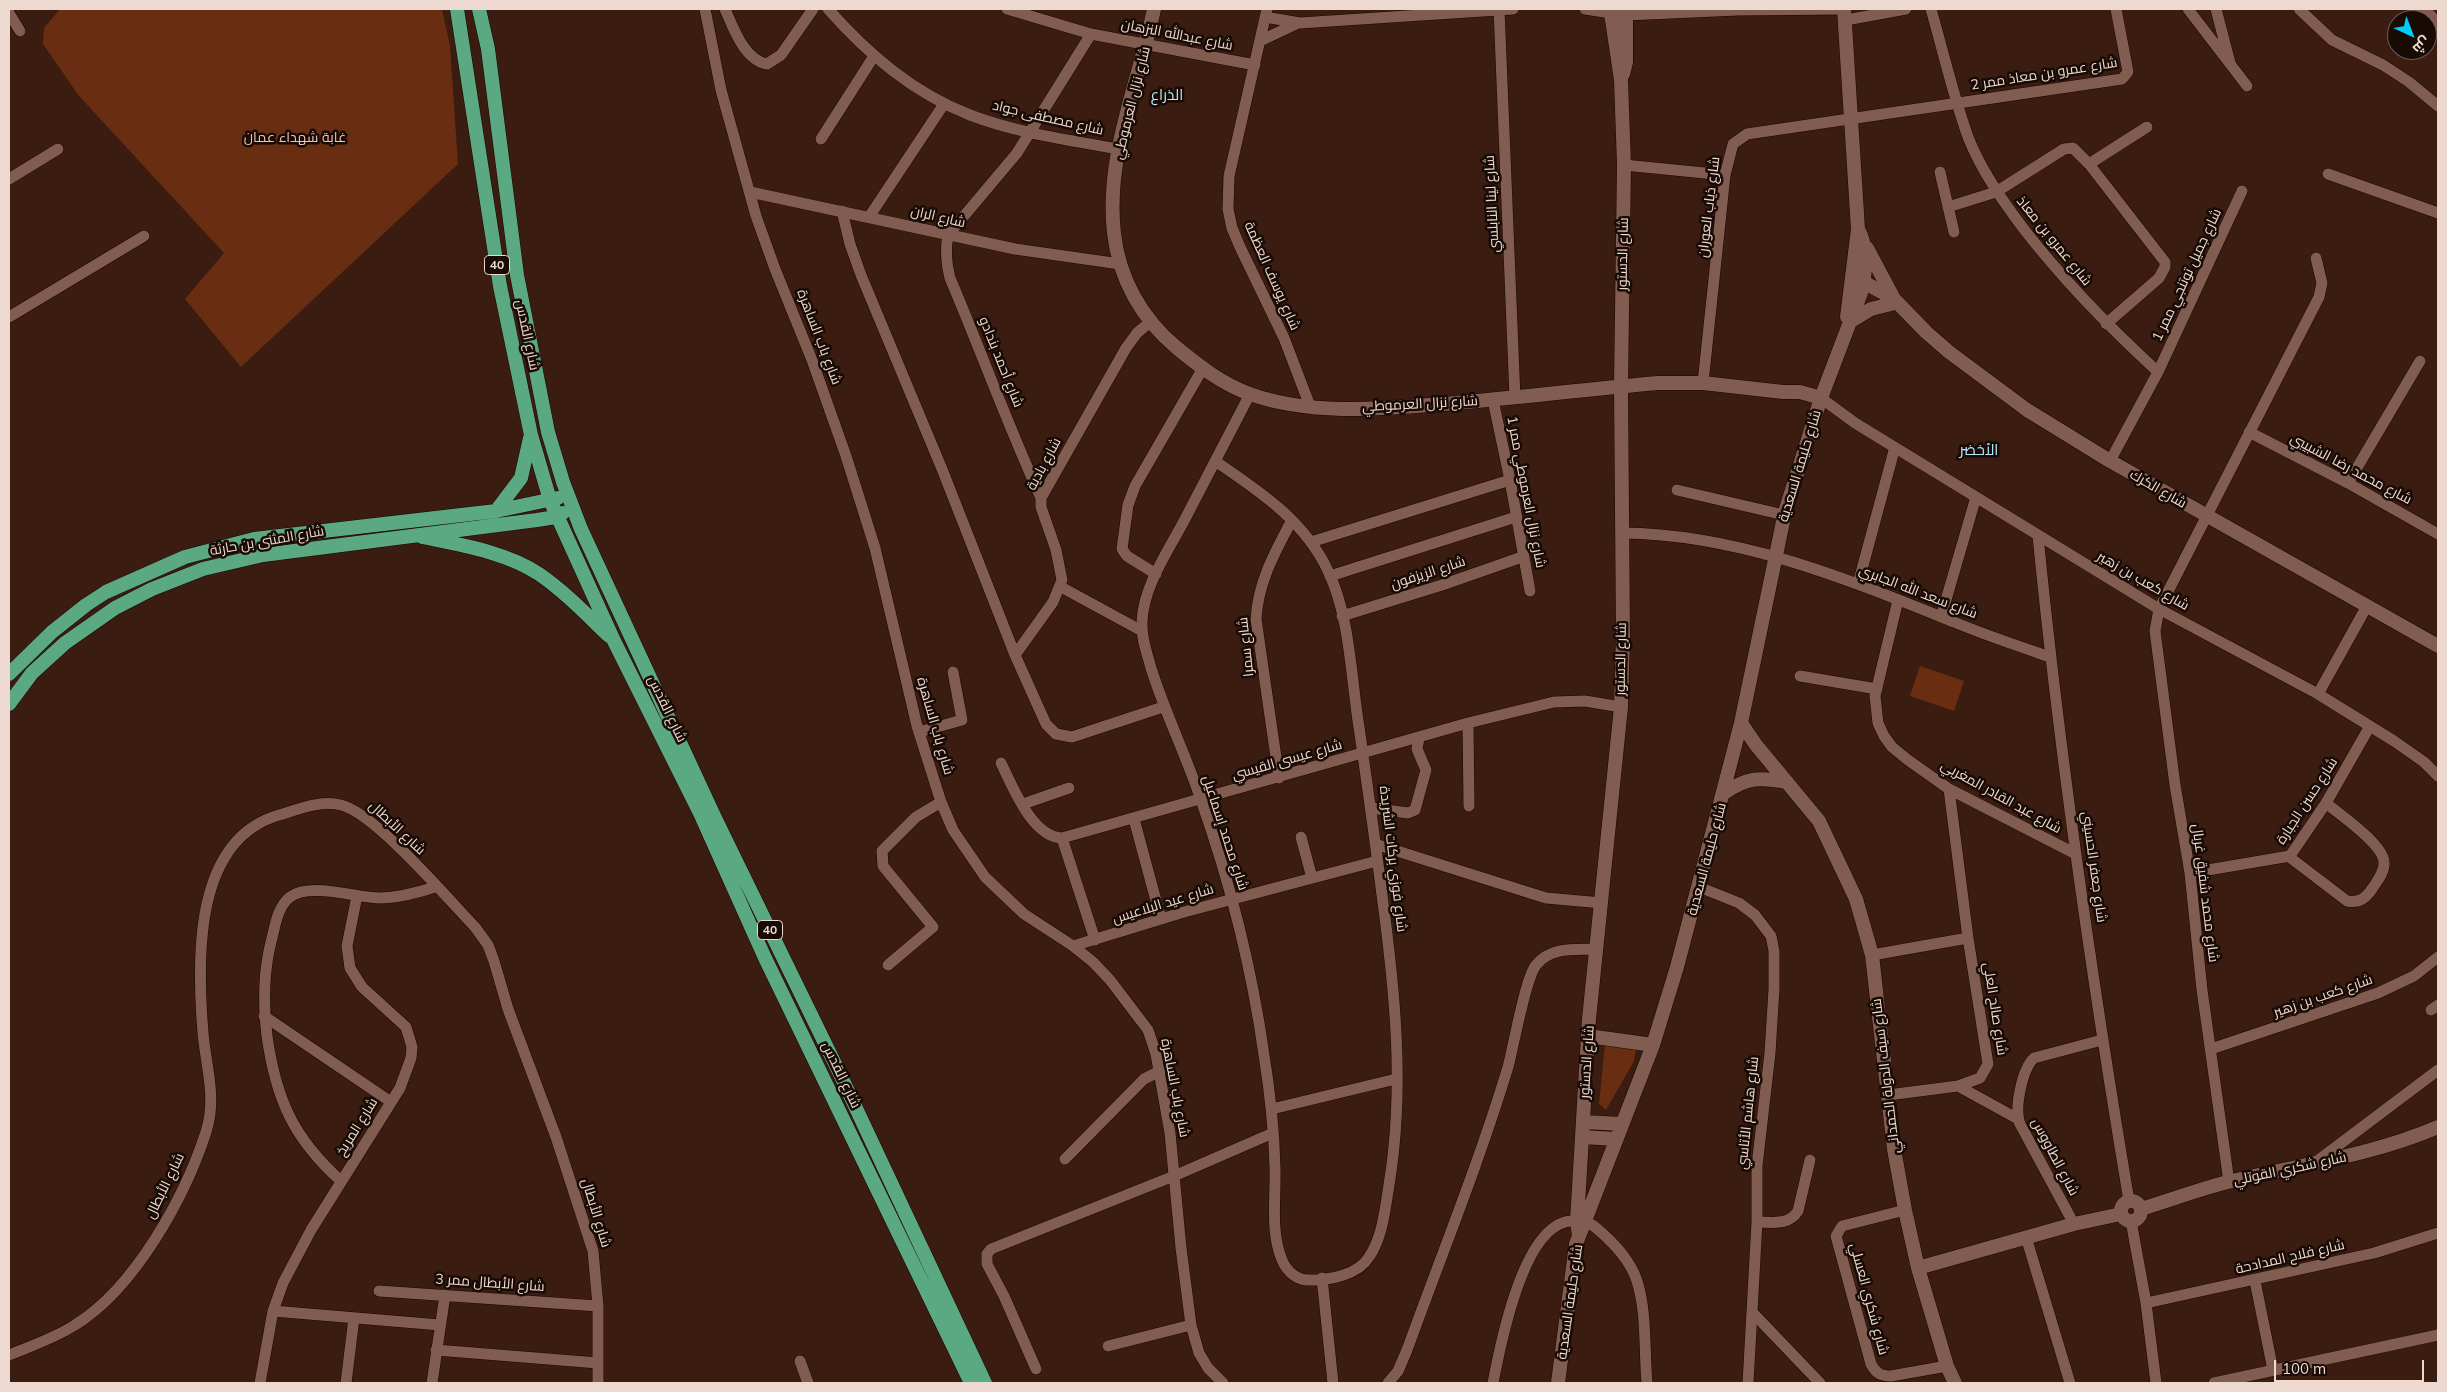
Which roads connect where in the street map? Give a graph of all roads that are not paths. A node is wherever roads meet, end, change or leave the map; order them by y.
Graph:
1 (457, 9) edge
2 (479, 9) edge
3 (705, 9) edge
4 (725, 9) edge
5 (813, 9) edge
6 (828, 9) edge
7 (1007, 9) edge
8 (1050, 9) edge
9 (1154, 9) edge
10 (1500, 9) edge
11 (1513, 9) edge
12 (1585, 9) edge
13 (1738, 9) edge
14 (1906, 9) edge
15 (1931, 9) edge
16 (2116, 9) edge
17 (2188, 9) edge
18 (2216, 9) edge
19 (2299, 9) edge
20 (2422, 9) edge
21 (1611, 11) edge
22 (1394, 12) edge
23 (1626, 12) edge
24 (9, 13) edge
25 (1266, 13) edge
26 (1845, 13) edge
27 (1047, 21) junction
28 (1300, 23) junction
29 (2438, 25) edge
30 (20, 31) dead end
31 (1091, 34) junction
32 (1260, 42) junction
33 (1146, 46) junction
34 (874, 56) junction
35 (2231, 64) junction
36 (1255, 65) junction
37 (1621, 80) junction
38 (2247, 86) dead end
39 (944, 104) junction
40 (1958, 104) junction
41 (2438, 106) edge
42 (1852, 120) junction
43 (2147, 127) dead end
44 (1031, 133) junction
45 (821, 138) dead end
46 (58, 149) dead end
47 (1118, 149) junction
48 (2089, 164) junction
49 (1624, 165) junction
50 (1940, 172) dead end
51 (2328, 174) dead end
52 (1725, 175) junction
53 (9, 179) edge
54 (750, 192) junction
55 (1996, 192) junction
56 (2242, 192) dead end
57 (1948, 207) junction
58 (842, 211) junction
59 (2438, 213) edge
60 (869, 217) junction
61 (1954, 232) dead end
62 (948, 235) junction
63 (1861, 235) junction
64 (144, 236) dead end
65 (2316, 258) dead end
66 (1120, 264) junction
67 (1857, 285) junction
68 (1894, 302) junction
69 (9, 317) edge
70 (1150, 322) junction
71 (2106, 324) junction
72 (1848, 326) junction
73 (2420, 361) dead end
74 (1203, 368) junction
75 (2158, 372) junction
76 (1703, 383) junction
77 (1621, 386) junction
78 (1250, 394) junction
79 (1515, 398) junction
80 (1493, 400) junction
81 (1820, 402) junction
82 (1310, 406) junction
83 (2249, 432) junction
84 (531, 435) junction
85 (1895, 447) junction
86 (1215, 461) junction
87 (2110, 461) junction
88 (1510, 480) junction
89 (2348, 483) junction
90 (1676, 490) dead end
91 (568, 494) junction
92 (1976, 497) junction
93 (1041, 498) junction
94 (550, 500) junction
95 (573, 508) junction
96 (496, 511) junction
97 (1784, 515) junction
98 (2207, 516) junction
99 (556, 517) junction
100 (1516, 517) junction
101 (1292, 520) junction
102 (1622, 533) junction
103 (2438, 534) edge
104 (409, 535) junction
105 (2038, 536) junction
106 (1311, 542) junction
107 (1775, 556) junction
108 (1522, 558) junction
109 (1156, 574) junction
110 (1330, 576) junction
111 (1858, 584) junction
112 (1060, 587) junction
113 (1530, 591) dead end
114 (1898, 600) junction
115 (2367, 606) junction
116 (2159, 609) junction
117 (1342, 616) junction
118 (1941, 617) junction
119 (1142, 631) junction
120 (614, 641) junction
121 (2438, 646) edge
122 (1015, 655) junction
123 (2050, 657) junction
124 (953, 672) dead end
125 (9, 674) edge
126 (1800, 676) dead end
127 (1877, 689) junction
128 (2318, 694) junction
129 (9, 704) edge
130 (1163, 707) junction
131 (1621, 707) junction
132 (1741, 723) junction
133 (1468, 724) junction
134 (2370, 726) junction
135 (919, 732) junction
136 (1419, 738) junction
137 (1363, 754) junction
138 (1001, 763) dead end
139 (2438, 776) edge
140 (1279, 778) junction
141 (1787, 782) junction
142 (1069, 788) dead end
143 (1949, 789) junction
144 (1724, 793) junction
145 (1201, 800) junction
146 (941, 802) junction
147 (2326, 802) junction
148 (1023, 804) junction
149 (1469, 806) dead end
150 (1371, 808) junction
151 (1134, 819) junction
152 (1301, 836) dead end
153 (1062, 838) junction
154 (1375, 844) junction
155 (2076, 854) junction
156 (2288, 856) junction
157 (1378, 861) junction
158 (2190, 874) junction
159 (1312, 878) junction
160 (436, 887) junction
161 (1700, 887) junction
162 (357, 896) junction
163 (1231, 899) junction
164 (1602, 903) junction
165 (1162, 919) junction
166 (1968, 938) junction
167 (1095, 940) junction
168 (1073, 946) junction
169 (1596, 950) junction
170 (1872, 955) junction
171 (2438, 957) edge
172 (888, 965) dead end
173 (264, 1016) junction
174 (1588, 1036) junction
175 (2102, 1040) junction
176 (1653, 1045) junction
177 (2211, 1049) junction
178 (2438, 1070) edge
179 (1160, 1071) junction
180 (1396, 1079) junction
181 (1958, 1086) junction
182 (1888, 1095) junction
183 (391, 1102) junction
184 (1272, 1109) junction
185 (2018, 1119) junction
186 (1583, 1122) junction
187 (1622, 1124) junction
188 (2438, 1127) edge
189 (1273, 1133) junction
190 (1582, 1137) junction
191 (1616, 1139) junction
192 (1065, 1159) dead end
193 (1810, 1160) dead end
194 (2315, 1163) junction
195 (1174, 1176) junction
196 (341, 1180) junction
197 (2229, 1182) junction
198 (2129, 1201) junction
199 (2141, 1209) junction
200 (1905, 1210) junction
201 (2126, 1218) junction
202 (1582, 1222) junction
203 (1757, 1222) junction
204 (2074, 1224) junction
205 (2438, 1234) edge
206 (1579, 1236) joint
207 (2026, 1237) junction
208 (1918, 1268) junction
209 (1322, 1278) junction
210 (2255, 1280) junction
211 (379, 1291) dead end
212 (445, 1295) junction
213 (2146, 1303) junction
214 (598, 1306) junction
215 (273, 1311) junction
216 (1753, 1313) junction
217 (354, 1318) junction
218 (440, 1325) junction
219 (1191, 1325) junction
220 (2438, 1335) edge
221 (1108, 1346) dead end
222 (436, 1350) junction
223 (9, 1355) edge
224 (800, 1361) dead end
225 (598, 1363) junction
226 (1948, 1366) junction
227 (1036, 1369) dead end
228 (2273, 1370) junction
229 (260, 1383) edge
230 (346, 1383) edge
231 (432, 1383) edge
232 (598, 1383) edge
233 (808, 1383) edge
234 (971, 1383) edge
235 (985, 1383) edge
236 (1223, 1383) edge
237 (1333, 1383) edge
238 (1388, 1383) edge
239 (1493, 1383) edge
240 (1558, 1383) edge
241 (1647, 1383) edge
242 (1748, 1383) edge
243 (1820, 1383) edge
244 (1955, 1383) edge
245 (2070, 1383) edge
246 (2156, 1383) edge
247 (2214, 1383) edge

1 - 84 highway, شارع القدس / 40
2 - 91 highway, شارع القدس / 40
3 - 54 street, شارع باب الساهرة
4 - 5 street
6 - 34 street, شارع مصطفى جواد
7 - 27 street, شارع عبدالله النزهان
8 - 27 street
9 - 33 street, شارع نزال العرموطي
10 - 11 street
10 - 22 street
10 - 79 street, شارع لينا النابلسي
12 - 21 street
13 - 23 street
13 - 26 street
14 - 26 street
15 - 40 street, شارع عمرو بن معاذ
16 - 40 street, شارع عمرو بن معاذ ممر 2
17 - 35 street
18 - 35 street
19 - 41 street
20 - 29 street
21 - 23 street
21 - 37 street, شارع الدستور
22 - 28 street
23 - 37 street, شارع الدستور
24 - 30 street
25 - 28 street
25 - 32 street, شارع يوسف العظمة
26 - 42 street, شارع حليمة السعدية
27 - 31 street, شارع عبدالله النزهان
28 - 32 street
31 - 33 street, شارع عبدالله النزهان
31 - 44 street
32 - 36 street, شارع يوسف العظمة
33 - 36 street, شارع عبدالله النزهان
33 - 47 street, شارع نزال العرموطي
34 - 39 street, شارع مصطفى جواد
34 - 45 street
35 - 38 street
36 - 82 street, شارع يوسف العظمة
37 - 49 street, شارع الدستور
39 - 44 street, شارع مصطفى جواد
39 - 60 street
40 - 42 street, شارع ذياب العوران
40 - 55 street, شارع عمرو بن معاذ
42 - 52 street, شارع ذياب العوران
42 - 63 street, شارع حليمة السعدية
43 - 48 street
44 - 47 street, شارع مصطفى جواد
44 - 62 street
46 - 53 street
47 - 66 street, شارع نزال العرموطي
48 - 55 street
48 - 71 street
49 - 52 street
49 - 77 street, شارع الدستور
50 - 57 street
51 - 59 street
52 - 76 street, شارع ذياب العوران
54 - 58 street, شارع الران
54 - 135 street, شارع باب الساهرة
55 - 57 street
55 - 71 street, شارع عمرو بن معاذ
56 - 75 street, شارع جميل توتنجي ممر 1
57 - 61 street
58 - 60 street, شارع الران
58 - 122 street
60 - 62 street, شارع الران
62 - 66 street, شارع الران
62 - 93 street, شارع أحمد بندادو
63 - 67 street, شارع حليمة السعدية
63 - 68 street
64 - 69 street
65 - 83 street
66 - 70 street, شارع نزال العرموطي
67 - 68 street, شارع الكرك
67 - 72 street, شارع حليمة السعدية
68 - 72 street
68 - 87 street, شارع الكرك
70 - 74 street, شارع نزال العرموطي
70 - 93 street, شارع بادية
71 - 75 street, شارع عمرو بن معاذ
72 - 81 street, شارع حليمة السعدية
73 - 89 street
74 - 78 street, شارع نزال العرموطي
74 - 109 street
75 - 87 street
76 - 77 street, شارع نزال العرموطي
76 - 81 street, شارع نزال العرموطي
77 - 79 street, شارع نزال العرموطي
77 - 102 street, شارع الدستور
78 - 82 street, شارع نزال العرموطي
78 - 86 street, شارع محمد إسماعيل
79 - 80 street, شارع نزال العرموطي
80 - 82 street, شارع نزال العرموطي
80 - 88 street, شارع نزال العرموطي ممر 1
81 - 85 street, شارع كعب بن زهير
81 - 97 street, شارع حليمة السعدية
83 - 89 street, شارع محمد رضا الشبيبي
83 - 98 street
84 - 94 highway, شارع القدس / 40
84 - 96 highway
85 - 92 street, شارع كعب بن زهير
85 - 111 street
86 - 101 street, شارع فوزي بركات الشريدة
86 - 109 street, شارع محمد إسماعيل
87 - 98 street, شارع الكرك
88 - 100 street, شارع نزال العرموطي ممر 1
88 - 106 street
89 - 103 street, شارع محمد رضا الشبيبي
90 - 97 street
91 - 94 highway, شارع المثنى بن حارثة
91 - 95 highway, شارع القدس / 40
92 - 105 street, شارع كعب بن زهير
92 - 118 street
93 - 112 street, شارع بادية
94 - 96 highway, شارع المثنى بن حارثة
94 - 99 highway, شارع القدس / 40
95 - 99 highway, شارع المثنى بن حارثة
95 - 235 highway, شارع القدس / 40
96 - 125 highway, شارع المثنى بن حارثة
97 - 107 street, شارع حليمة السعدية
98 - 115 street, شارع الكرك
98 - 116 street, شارع محمد شفيق غربال
99 - 104 highway, شارع المثنى بن حارثة
99 - 120 highway, شارع القدس / 40
100 - 108 street, شارع نزال العرموطي ممر 1
100 - 110 street
101 - 106 street, شارع فوزي بركات الشريدة
101 - 140 street, شارع سمرا
102 - 107 street, شارع سعد الله الجابري
102 - 131 street, شارع الدستور
104 - 120 highway
104 - 129 highway, شارع المثنى بن حارثة
105 - 116 street, شارع كعب بن زهير
105 - 123 street, شارع جعفر الحسيني
106 - 110 street, شارع فوزي بركات الشريدة
107 - 111 street, شارع سعد الله الجابري
107 - 132 street, شارع حليمة السعدية
108 - 113 street, شارع نزال العرموطي ممر 1
108 - 117 street, شارع الزيزفون
109 - 119 street, شارع محمد إسماعيل
110 - 117 street, شارع فوزي بركات الشريدة
111 - 114 street, شارع سعد الله الجابري
112 - 119 street
112 - 122 street, شارع بادية
114 - 118 street, شارع سعد الله الجابري
114 - 127 street, شارع عبد القادر المغربي
115 - 121 street, شارع الكرك
115 - 128 street
116 - 128 street, شارع كعب بن زهير
116 - 158 street, شارع محمد شفيق غربال
117 - 137 street, شارع فوزي بركات الشريدة
118 - 123 street, شارع سعد الله الجابري
119 - 130 street, شارع محمد إسماعيل
120 - 234 highway, شارع القدس / 40
122 - 130 street
123 - 155 street, شارع جعفر الحسيني
124 - 135 street
126 - 127 street
127 - 143 street, شارع عبد القادر المغربي
128 - 134 street, شارع كعب بن زهير
130 - 145 street, شارع محمد إسماعيل
131 - 133 street, شارع عيسى القيسي
131 - 164 street, شارع الدستور
132 - 141 street, شارع سيف الدولة الحمداني
132 - 144 street, شارع حليمة السعدية
133 - 136 street, شارع عيسى القيسي
133 - 149 street
134 - 139 street, شارع كعب بن زهير
134 - 147 street, شارع حسن الجبارة
135 - 146 street, شارع باب الساهرة
136 - 137 street, شارع عيسى القيسي
136 - 150 street
137 - 140 street, شارع عيسى القيسي
137 - 150 street, شارع فوزي بركات الشريدة
138 - 148 street
140 - 145 street, شارع عيسى القيسي
141 - 144 street
141 - 170 street, شارع سيف الدولة الحمداني
142 - 148 street
143 - 155 street, شارع عبد القادر المغربي
143 - 166 street, شارع صالح العلي
144 - 161 street, شارع حليمة السعدية
145 - 151 street, شارع عيسى القيسي
145 - 163 street, شارع محمد إسماعيل
146 - 168 street, شارع باب الساهرة
146 - 172 street
147 - 156 street, شارع حسن الجبارة
147 - 156 street
148 - 153 street
150 - 154 street, شارع فوزي بركات الشريدة
151 - 153 street, شارع عيسى القيسي
151 - 165 street
152 - 159 street
153 - 167 street
154 - 157 street, شارع فوزي بركات الشريدة
154 - 164 street
155 - 175 street, شارع جعفر الحسيني
156 - 158 street, شارع حسن الجبارة
157 - 159 street, شارع عيد البلاعيس
157 - 180 street, شارع فوزي بركات الشريدة
158 - 177 street, شارع محمد شفيق غربال
159 - 163 street, شارع عيد البلاعيس
160 - 162 street
160 - 214 street, شارع الأبطال
160 - 223 street, شارع الأبطال
161 - 176 street, شارع حليمة السعدية
161 - 203 street, شارع هاشم الأتاسي
162 - 173 street
162 - 183 street, شارع المريخ
163 - 165 street, شارع عيد البلاعيس
163 - 184 street, شارع محمد إسماعيل
164 - 169 street, شارع الدستور
165 - 167 street, شارع عيد البلاعيس
166 - 170 street
166 - 181 street, شارع صالح العلي
167 - 168 street, شارع عيد البلاعيس
168 - 179 street, شارع باب الساهرة
169 - 174 street, شارع الدستور
169 - 238 street
170 - 182 street, شارع سيف الدولة الحمداني
171 - 177 street, شارع كعب بن زهير
173 - 183 street
173 - 196 street
174 - 176 street
174 - 186 street, شارع الدستور
175 - 185 street, شارع الطاووس
175 - 198 street, شارع جعفر الحسيني
176 - 187 street, شارع حليمة السعدية
177 - 197 street, شارع محمد شفيق غربال
178 - 194 street
179 - 192 street
179 - 195 street, شارع باب الساهرة
180 - 184 street
180 - 209 street, شارع فوزي بركات الشريدة
181 - 182 street, شارع صالح العلي
181 - 185 street
182 - 200 street, شارع سيف الدولة الحمداني
183 - 196 street, شارع المريخ
184 - 189 street, شارع محمد إسماعيل
185 - 204 street, شارع الطاووس
186 - 187 street
186 - 190 street, شارع الدستور
187 - 191 street, شارع حليمة السعدية
188 - 194 street, شارع شكري القوتلي
189 - 195 street
189 - 209 street, شارع محمد إسماعيل
190 - 191 street
190 - 202 street, شارع الدستور
191 - 202 street, شارع حليمة السعدية
193 - 203 street
194 - 197 street, شارع شكري القوتلي
195 - 219 street, شارع باب الساهرة
195 - 227 street
196 - 215 street, شارع المريخ
197 - 199 street, شارع شكري القوتلي
198 - 199 street
198 - 201 street
199 - 201 street
200 - 208 street, شارع سيف الدولة الحمداني
200 - 226 street, شارع شكري العسلي
201 - 204 street
201 - 213 street
202 - 206 street, شارع الدستور
202 - 239 street
202 - 241 street
203 - 216 street, شارع هاشم الأتاسي
204 - 207 street
205 - 210 street, شارع فلاح المدادحة
206 - 240 street, شارع حليمة السعدية
207 - 208 street
207 - 245 street
208 - 226 street, شارع سيف الدولة الحمداني
209 - 237 street
210 - 213 street, شارع فلاح المدادحة
210 - 228 street
211 - 212 street, شارع الأبطال ممر 3
212 - 214 street, شارع الأبطال ممر 3
212 - 218 street
213 - 246 street
214 - 225 street, شارع الأبطال
215 - 217 street
215 - 229 street, شارع المريخ
216 - 242 street, شارع هاشم الأتاسي
216 - 243 street
217 - 218 street
217 - 230 street
218 - 222 street
219 - 221 street
219 - 236 street, شارع باب الساهرة
220 - 228 street
222 - 225 street
222 - 231 street
224 - 233 street
225 - 232 street, شارع الأبطال
226 - 244 street, شارع سيف الدولة الحمداني
228 - 247 street

